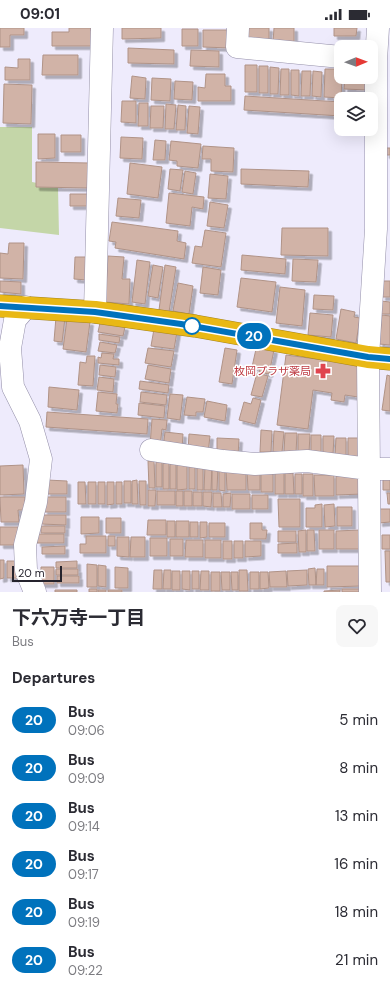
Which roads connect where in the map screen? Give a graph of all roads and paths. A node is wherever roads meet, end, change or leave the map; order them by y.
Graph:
1 (102, 28) edge
2 (238, 28) edge
3 (378, 28) edge
4 (334, 56) edge
5 (379, 60) edge
6 (383, 229) edge
7 (0, 306) edge
8 (26, 307) junction
9 (95, 312) junction
10 (368, 357) junction
11 (390, 359) edge
12 (151, 450) dead end
13 (369, 469) junction
14 (390, 469) edge
15 (35, 592) edge
16 (370, 592) edge

1 - 9 street
2 - 4 street
3 - 5 street
5 - 6 street
6 - 10 street
7 - 8 highway
8 - 9 highway
8 - 15 street
9 - 10 highway
10 - 11 highway
10 - 13 street
12 - 13 street
13 - 14 street
13 - 16 street

